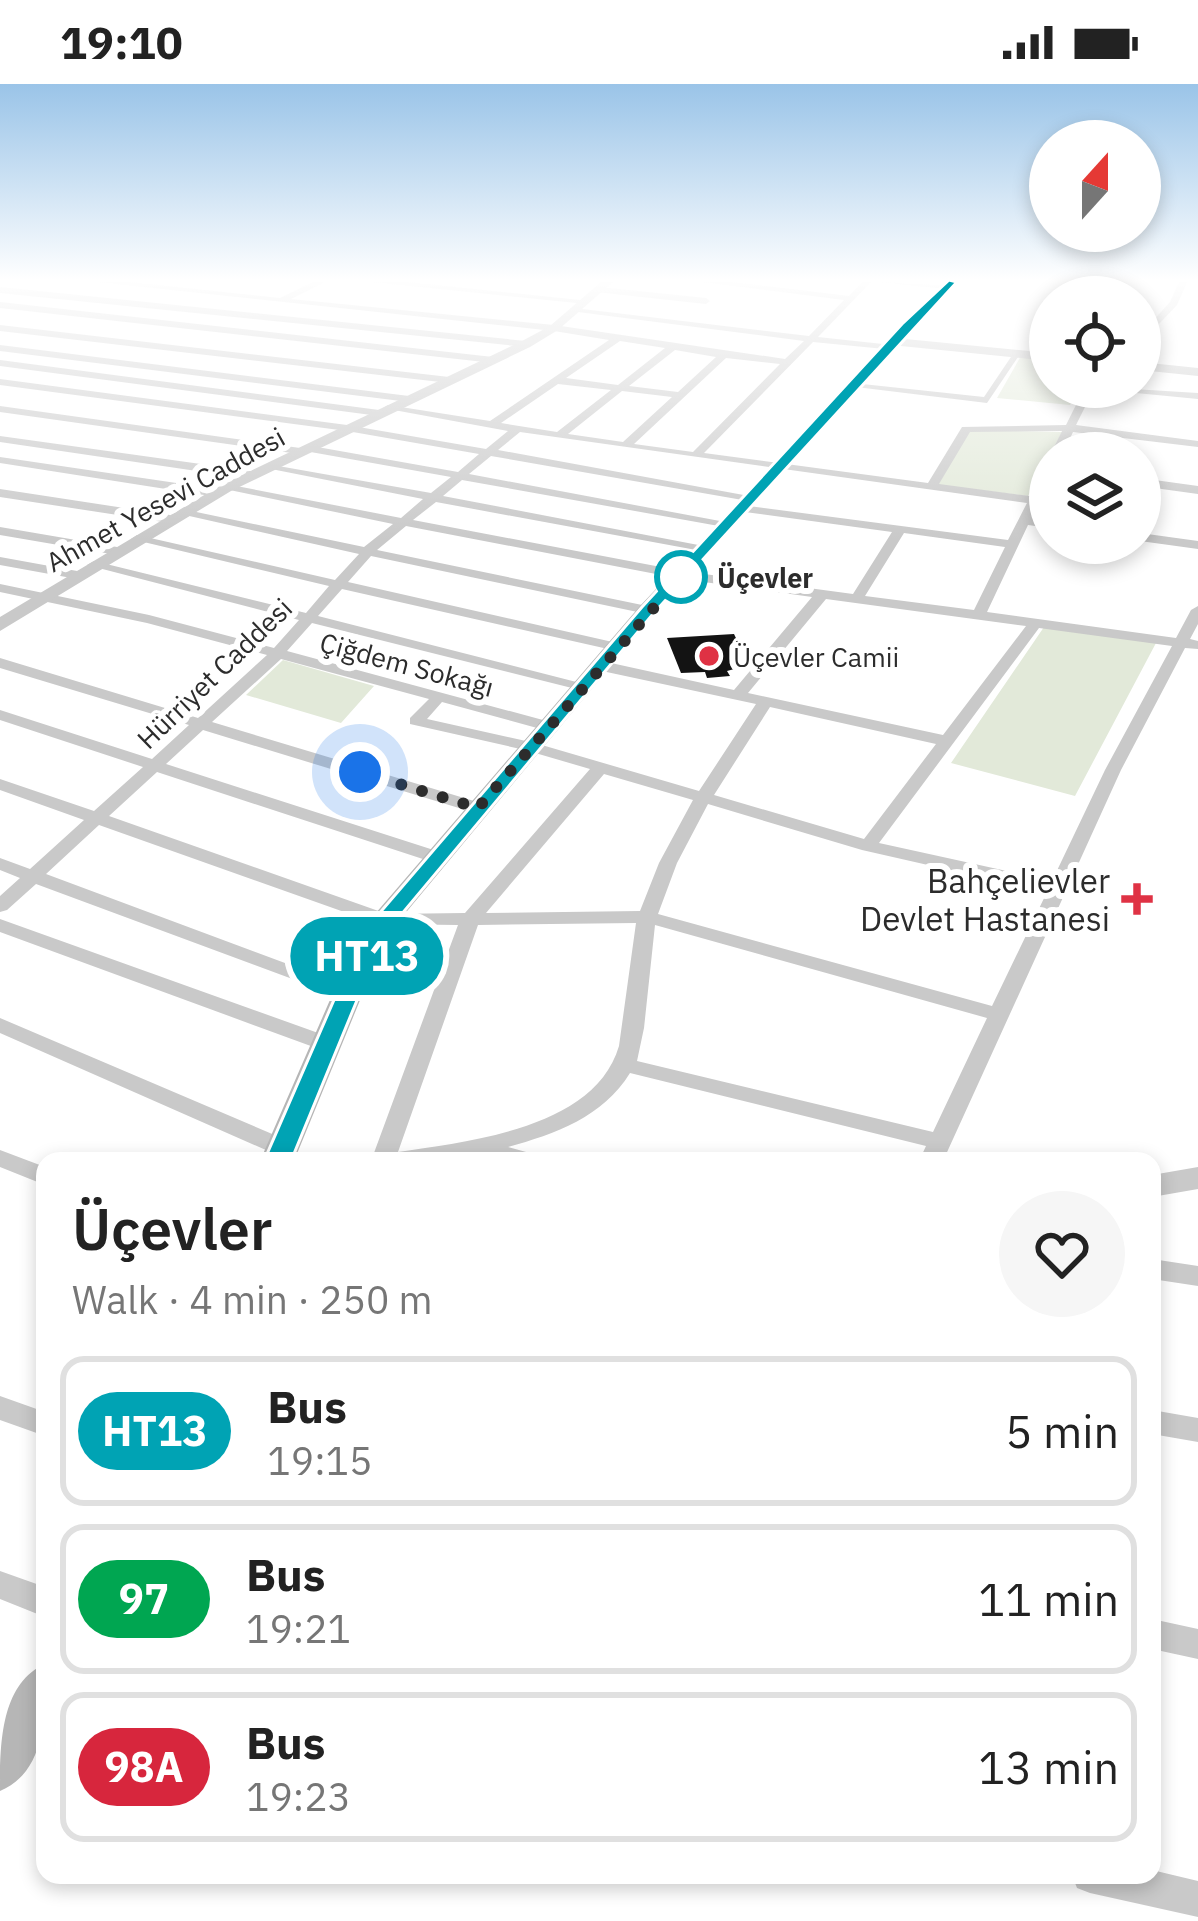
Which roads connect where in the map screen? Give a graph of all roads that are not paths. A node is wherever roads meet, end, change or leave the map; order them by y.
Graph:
1 (39, 368) edge
2 (165, 368) edge
3 (211, 368) edge
4 (343, 368) edge
5 (476, 368) edge
6 (573, 368) edge
7 (644, 368) edge
8 (710, 368) edge
9 (780, 368) edge
10 (871, 368) edge
11 (1007, 368) edge
12 (1161, 368) edge
13 (1198, 371) edge
14 (200, 372) junction
15 (449, 380) junction
16 (554, 380) junction
17 (0, 382) edge
18 (172, 385) junction
19 (853, 386) junction
20 (617, 387) junction
21 (1161, 392) edge
22 (681, 395) junction
23 (1198, 396) edge
24 (409, 399) junction
25 (142, 400) junction
26 (1080, 408) edge
27 (0, 409) edge
28 (384, 411) junction
29 (92, 422) junction
30 (491, 425) junction
31 (347, 428) junction
32 (1070, 428) junction
33 (517, 429) junction
34 (1068, 432) edge
35 (558, 436) junction
36 (0, 439) edge
37 (1198, 444) edge
38 (625, 446) junction
39 (303, 449) junction
40 (485, 452) junction
41 (695, 456) junction
42 (0, 460) edge
43 (780, 466) junction
44 (267, 467) junction
45 (456, 474) junction
46 (251, 475) junction
47 (619, 475) junction
48 (1161, 485) edge
49 (932, 487) junction
50 (222, 490) junction
51 (1198, 490) edge
52 (0, 493) edge
53 (429, 496) junction
54 (591, 499) junction
55 (1029, 499) edge
56 (749, 503) junction
57 (1029, 507) edge
58 (176, 516) junction
59 (1022, 520) junction
60 (401, 521) junction
61 (1029, 521) edge
62 (730, 524) junction
63 (900, 529) junction
64 (0, 531) edge
65 (137, 539) junction
66 (1161, 540) edge
67 (1011, 544) junction
68 (1198, 545) edge
69 (707, 548) junction
70 (369, 550) junction
71 (117, 551) junction
72 (0, 561) edge
73 (94, 565) junction
74 (77, 575) junction
75 (682, 575) junction
76 (335, 584) junction
77 (0, 588) edge
78 (823, 593) junction
79 (44, 596) junction
80 (857, 598) junction
81 (647, 610) junction
82 (1198, 610) edge
83 (979, 614) junction
84 (307, 617) junction
85 (1036, 622) junction
86 (0, 626) edge
87 (1189, 644) edge
88 (616, 647) junction
89 (276, 655) junction
90 (0, 662) edge
91 (602, 666) junction
92 (584, 686) junction
93 (739, 694) junction
94 (438, 698) junction
95 (765, 702) junction
96 (0, 715) edge
97 (202, 724) junction
98 (548, 726) junction
99 (947, 742) junction
100 (530, 746) junction
101 (154, 765) junction
102 (601, 767) junction
103 (0, 784) edge
104 (486, 798) junction
105 (701, 799) junction
106 (99, 817) junction
107 (868, 846) junction
108 (436, 857) junction
109 (0, 864) edge
110 (30, 875) junction
111 (1056, 888) junction
112 (0, 907) edge
113 (647, 917) junction
114 (470, 919) junction
115 (385, 920) junction
116 (0, 925) edge
117 (348, 993) junction
118 (999, 1015) junction
119 (0, 1025) edge
120 (327, 1043) junction
121 (625, 1065) junction
122 (484, 1148) junction
123 (935, 1151) edge
124 (276, 1152) edge
125 (281, 1152) edge
126 (389, 1152) edge
127 (454, 1152) edge
128 (498, 1152) edge
129 (0, 1158) edge
130 (36, 1173) edge
131 (1198, 1178) edge
132 (1161, 1184) edge
133 (1161, 1270) edge
134 (1198, 1276) edge
135 (0, 1408) edge
136 (36, 1421) edge
137 (1161, 1424) edge
138 (1198, 1430) edge
139 (0, 1585) edge
140 (36, 1599) edge
141 (1161, 1636) edge
142 (1198, 1644) edge
143 (36, 1704) edge
144 (0, 1766) edge
145 (1132, 1884) edge
146 (1198, 1898) edge

1 - 18 street
2 - 14 street
3 - 14 street
4 - 15 street
5 - 15 street, Ahmet Yesevi Caddesi
6 - 16 street
7 - 20 street
8 - 22 street
9 - 41 street
10 - 19 main road
11 - 19 street
12 - 13 street
14 - 18 street
14 - 24 street
15 - 24 street, Ahmet Yesevi Caddesi
16 - 20 street
16 - 30 street
17 - 25 street
18 - 25 street
18 - 28 street
19 - 43 main road
20 - 22 street
20 - 35 street
21 - 23 street
22 - 38 street
24 - 28 street, Ahmet Yesevi Caddesi
25 - 29 street
25 - 31 street
26 - 32 street
27 - 29 street
28 - 30 street
28 - 31 street, Ahmet Yesevi Caddesi
29 - 39 street
30 - 33 street
31 - 39 street, Ahmet Yesevi Caddesi
31 - 40 street
32 - 34 street
32 - 37 street
32 - 49 street
33 - 35 street
33 - 40 street, Hürriyet Caddesi
35 - 38 street
36 - 46 street
38 - 41 street
39 - 44 street, Ahmet Yesevi Caddesi
39 - 45 street
40 - 45 street, Hürriyet Caddesi
40 - 47 street
41 - 43 street
42 - 50 street
43 - 49 street
43 - 56 main road
44 - 46 street, Ahmet Yesevi Caddesi
44 - 53 street
45 - 53 street, Hürriyet Caddesi
45 - 54 street
46 - 50 street, Ahmet Yesevi Caddesi
47 - 54 street
47 - 56 street
48 - 51 street
49 - 55 street
50 - 58 street, Ahmet Yesevi Caddesi
50 - 60 street
52 - 58 street
53 - 60 street, Hürriyet Caddesi
53 - 69 street
54 - 62 street
56 - 62 main road
56 - 63 street
57 - 59 street
58 - 65 street, Ahmet Yesevi Caddesi
58 - 70 street
59 - 61 street
59 - 67 street
60 - 70 street, Hürriyet Caddesi
60 - 75 street
62 - 69 main road
63 - 67 street
63 - 80 street
64 - 71 street
65 - 71 street, Ahmet Yesevi Caddesi
65 - 76 street
66 - 68 street
67 - 83 street
69 - 75 main road
70 - 76 street, Hürriyet Caddesi
70 - 81 street
71 - 73 street, Ahmet Yesevi Caddesi
72 - 74 street
73 - 74 street, Ahmet Yesevi Caddesi
73 - 84 street
74 - 79 street, Ahmet Yesevi Caddesi
75 - 78 street
75 - 81 main road
76 - 84 street, Hürriyet Caddesi
76 - 88 street
77 - 79 street, Çiğdem Sokağı
78 - 80 street
78 - 93 street
79 - 86 street, Ahmet Yesevi Caddesi
79 - 89 street, Çiğdem Sokağı
80 - 83 street
81 - 88 main road
82 - 87 street
83 - 85 street
84 - 89 street, Hürriyet Caddesi
84 - 92 street
85 - 87 street
85 - 99 street
87 - 111 street
88 - 91 main road
89 - 94 street, Çiğdem Sokağı
89 - 97 street, Hürriyet Caddesi
90 - 97 street
91 - 92 main road
91 - 93 street
92 - 98 main road
93 - 95 street
94 - 98 street, Çiğdem Sokağı
94 - 100 street
95 - 99 street
95 - 105 street
96 - 101 street
97 - 101 street, Hürriyet Caddesi
97 - 104 street
98 - 100 main road
99 - 107 street
100 - 102 street
100 - 104 main road
101 - 106 street, Hürriyet Caddesi
101 - 108 street
102 - 105 street
102 - 114 street
103 - 106 street
104 - 108 main road
105 - 107 street
105 - 113 street
106 - 110 street, Hürriyet Caddesi
106 - 115 street
107 - 111 street
108 - 115 main road
109 - 110 street
110 - 112 street, Hürriyet Caddesi
110 - 117 street
111 - 118 street
113 - 114 street
113 - 118 street
113 - 121 street
114 - 115 street
114 - 126 street
115 - 117 main road
116 - 120 street
117 - 120 main road
118 - 123 street
119 - 124 street
120 - 125 main road
121 - 122 street
121 - 123 street
122 - 127 street
122 - 128 street
129 - 130 street
131 - 132 street
133 - 134 street
135 - 136 street
137 - 138 street
139 - 140 street
141 - 142 street
143 - 144 main road
145 - 146 street

